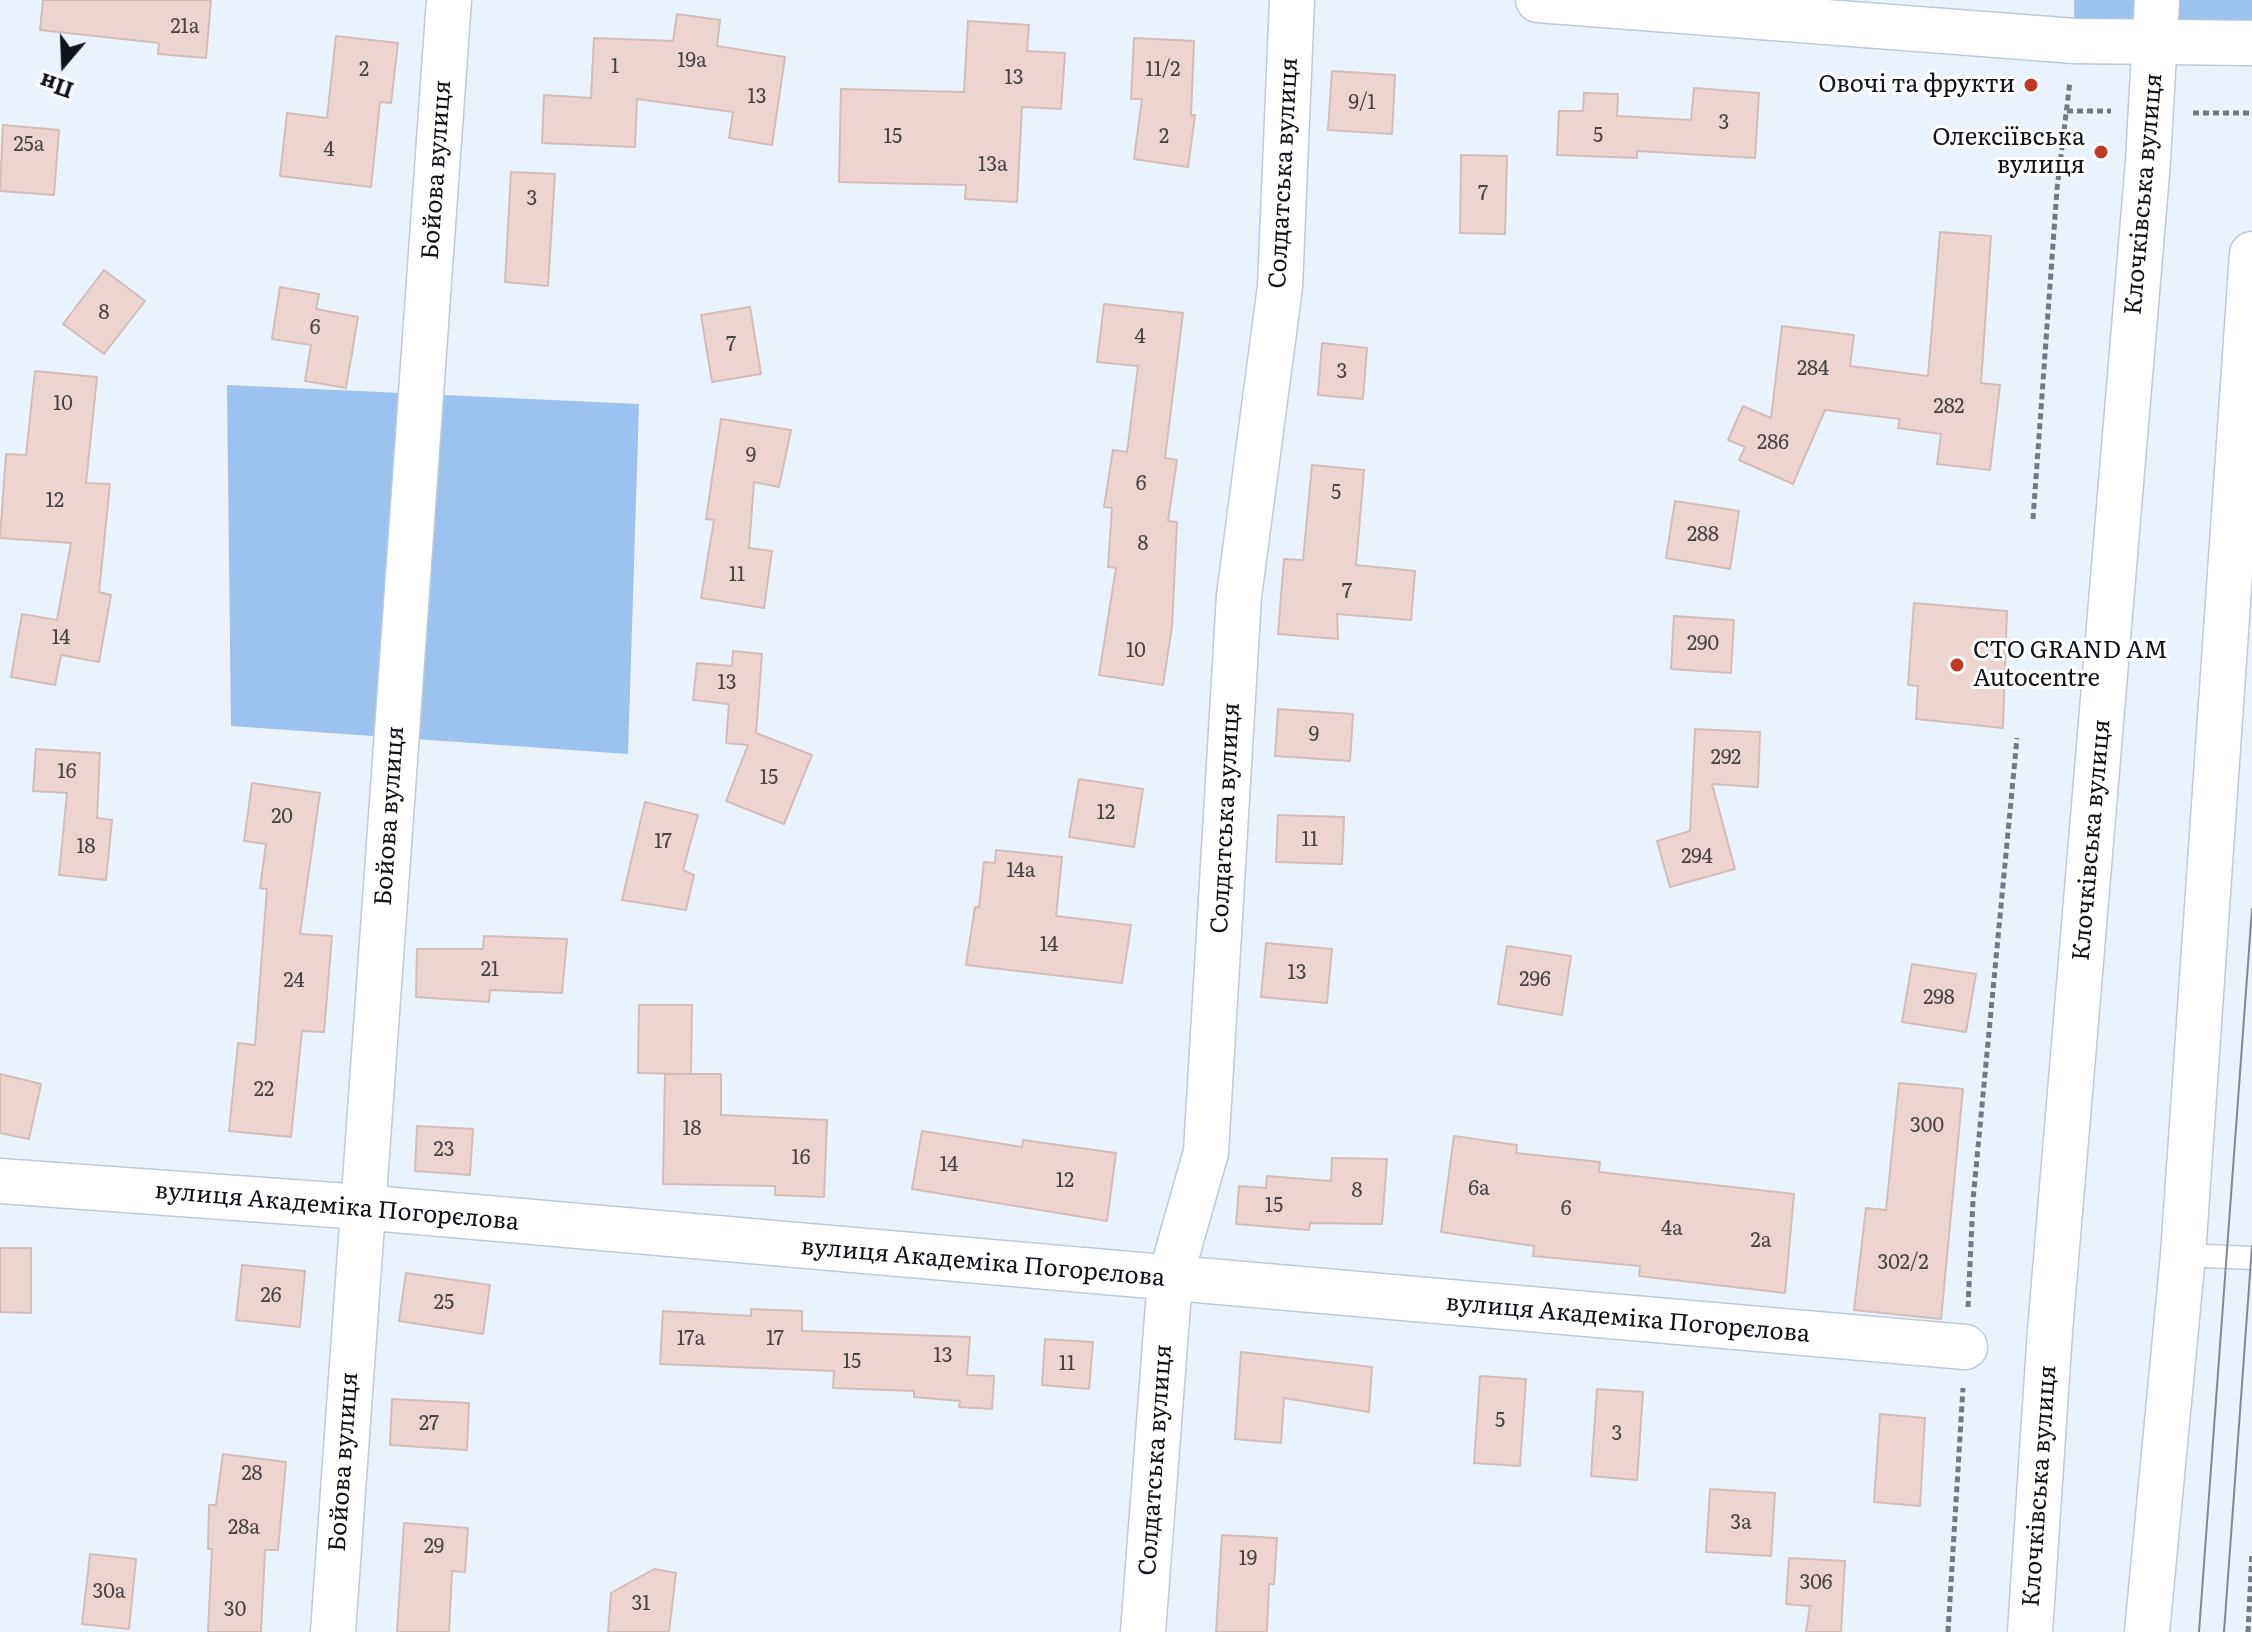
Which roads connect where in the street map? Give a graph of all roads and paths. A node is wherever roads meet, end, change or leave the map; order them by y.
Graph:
1 (449, 0) edge
2 (1292, 0) edge
3 (2157, 0) edge
4 (1564, 1) edge
5 (2075, 41) junction
6 (2156, 43) junction
7 (2252, 43) edge
8 (2252, 254) edge
9 (2033, 519) dead end
10 (2017, 738) dead end
11 (0, 1181) edge
12 (361, 1207) junction
13 (2183, 1255) junction
14 (2252, 1258) edge
15 (1170, 1279) junction
16 (1965, 1347) junction
17 (2252, 1552) edge
18 (333, 1632) edge
19 (1143, 1632) edge
20 (1948, 1632) edge
21 (2030, 1632) edge
22 (2147, 1632) edge
23 (2248, 1632) edge

1 - 12 street, Бойова вулиця
2 - 15 street, Солдатська вулиця
3 - 6 street, Клочківська вулиця
4 - 5 street
5 - 6 street
5 - 9 path
6 - 7 street
6 - 21 street, Клочківська вулиця
8 - 13 street
10 - 16 path
11 - 12 street, вулиця Академіка Погорєлова
12 - 15 street, вулиця Академіка Погорєлова
12 - 18 street, Бойова вулиця
13 - 14 lane
13 - 22 street
15 - 16 street, вулиця Академіка Погорєлова
15 - 19 street, Солдатська вулиця
16 - 20 path
17 - 23 path

